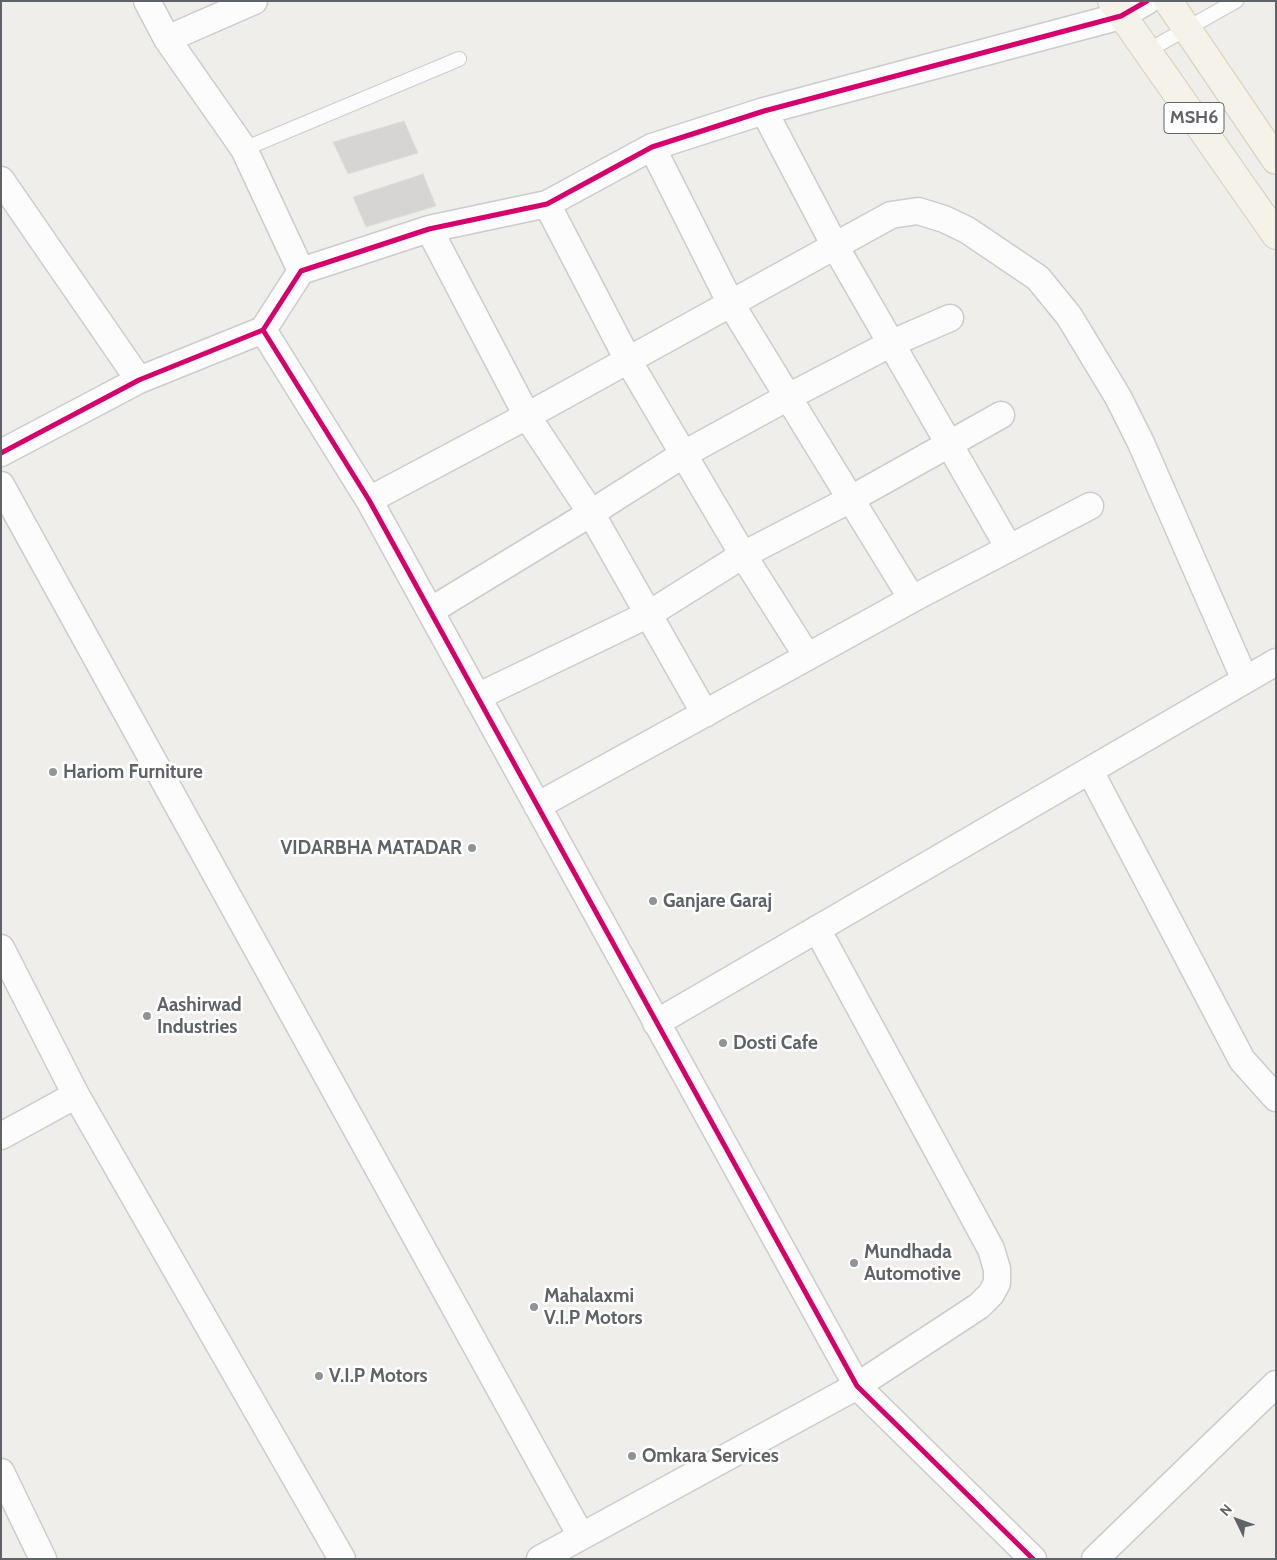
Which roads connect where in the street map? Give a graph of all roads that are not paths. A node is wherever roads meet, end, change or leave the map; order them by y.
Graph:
1 (147, 1) edge
2 (254, 1) edge
3 (1147, 1) edge
4 (1168, 1) edge
5 (1236, 1) edge
6 (1116, 9) edge
7 (1186, 30) junction
8 (167, 38) junction
9 (1147, 51) junction
10 (459, 59) dead end
11 (764, 111) junction
12 (652, 146) junction
13 (244, 149) junction
14 (1276, 160) edge
15 (1, 180) edge
16 (548, 204) junction
17 (429, 229) junction
18 (1276, 235) edge
19 (835, 246) junction
20 (302, 271) junction
21 (731, 304) junction
22 (950, 318) dead end
23 (263, 330) junction
24 (892, 343) junction
25 (628, 360) junction
26 (139, 380) junction
27 (788, 397) junction
28 (1001, 415) dead end
29 (527, 416) junction
30 (949, 442) junction
31 (1, 453) edge
32 (684, 454) junction
33 (1, 485) edge
34 (851, 499) junction
35 (369, 500) junction
36 (1090, 506) dead end
37 (591, 513) junction
38 (1008, 548) junction
39 (743, 554) junction
40 (912, 599) junction
41 (430, 611) junction
42 (649, 614) junction
43 (807, 656) junction
44 (1276, 662) edge
45 (1245, 680) junction
46 (477, 696) junction
47 (705, 714) junction
48 (1090, 771) junction
49 (538, 806) junction
50 (817, 929) junction
51 (1, 948) edge
52 (656, 1022) junction
53 (76, 1095) junction
54 (1276, 1098) edge
55 (1, 1136) edge
56 (1276, 1384) edge
57 (857, 1386) junction
58 (1, 1472) edge
59 (581, 1536) junction
60 (1029, 1558) edge
61 (43, 1559) edge
62 (342, 1559) edge
63 (540, 1559) edge
64 (1095, 1559) edge

1 - 8 street
2 - 8 street
3 - 6 street
4 - 7 main road, MSH6
5 - 7 lane
6 - 9 main road, MSH6
6 - 11 street
7 - 9 lane
7 - 14 main road, MSH6
8 - 13 street
9 - 18 main road, MSH6
10 - 13 lane
11 - 12 street
11 - 19 street
12 - 16 street
12 - 21 street
13 - 20 street
15 - 26 street
16 - 17 street
16 - 25 street
17 - 20 street
17 - 29 street
19 - 21 street
19 - 24 street
19 - 45 street
20 - 23 street
21 - 25 street
21 - 27 street
22 - 24 street
23 - 26 street
23 - 35 street
24 - 27 street
24 - 30 street
25 - 29 street
25 - 32 street
26 - 31 street
27 - 32 street
27 - 34 street
28 - 30 street
29 - 35 street
29 - 37 street
30 - 34 street
30 - 38 street
32 - 37 street
32 - 39 street
33 - 59 street
34 - 39 street
34 - 40 street
35 - 41 street
36 - 38 street
37 - 41 street
37 - 42 street
38 - 40 street
39 - 42 street
39 - 43 street
40 - 43 street
41 - 46 street
42 - 46 street
42 - 47 street
43 - 47 street
44 - 45 street
45 - 48 street
46 - 49 street
47 - 49 street
48 - 50 street
48 - 54 street
49 - 52 street
50 - 52 street
50 - 57 street
51 - 53 street
52 - 57 street
53 - 55 street
53 - 62 street
56 - 64 street
57 - 59 street
57 - 60 street
58 - 61 street
59 - 63 street

